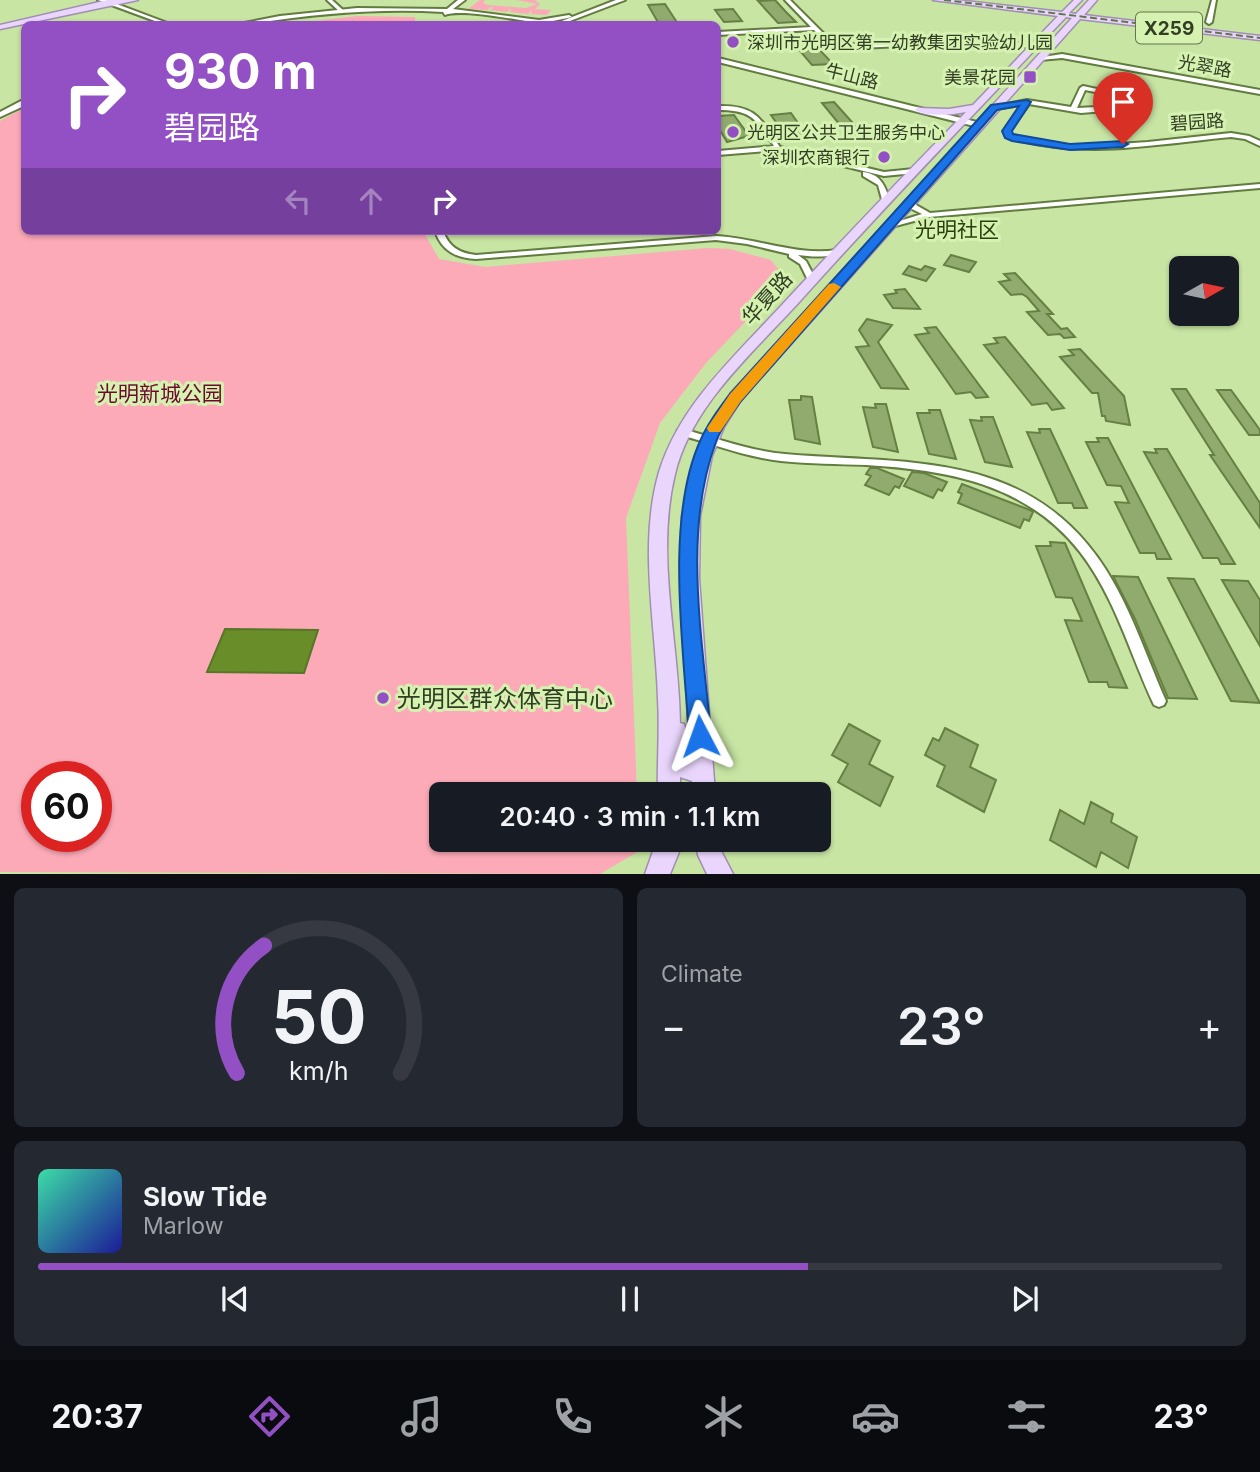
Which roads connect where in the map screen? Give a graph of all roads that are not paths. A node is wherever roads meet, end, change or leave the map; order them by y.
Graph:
1 (134, 0) edge
2 (329, 0) edge
3 (462, 0) edge
4 (612, 0) edge
5 (622, 0) edge
6 (787, 0) edge
7 (937, 0) edge
8 (969, 0) edge
9 (1213, 0) edge
10 (113, 1) edge
11 (1077, 1) edge
12 (1090, 3) edge
13 (1017, 7) junction
14 (342, 10) junction
15 (444, 14) junction
16 (1072, 17) junction
17 (570, 20) edge
18 (1117, 20) junction
19 (35, 21) edge
20 (41, 21) edge
21 (160, 21) edge
22 (169, 21) edge
23 (263, 21) edge
24 (292, 21) edge
25 (513, 21) edge
26 (550, 21) edge
27 (1209, 22) dead end
28 (21, 25) edge
29 (21, 26) edge
30 (1053, 26) junction
31 (815, 28) junction
32 (0, 30) edge
33 (721, 34) edge
34 (1260, 37) edge
35 (1049, 48) junction
36 (1037, 52) junction
37 (1062, 56) junction
38 (721, 63) edge
39 (1009, 91) junction
40 (1260, 92) edge
41 (21, 98) edge
42 (1027, 102) junction
43 (21, 104) edge
44 (975, 107) junction
45 (994, 107) junction
46 (0, 108) edge
47 (721, 108) edge
48 (1073, 110) junction
49 (919, 112) junction
50 (0, 115) edge
51 (968, 125) junction
52 (944, 140) junction
53 (1260, 144) edge
54 (778, 148) junction
55 (721, 153) edge
56 (850, 167) junction
57 (914, 171) junction
58 (1260, 186) edge
59 (911, 200) junction
60 (886, 201) junction
61 (929, 215) junction
62 (888, 226) junction
63 (440, 235) edge
64 (837, 252) junction
65 (790, 254) junction
66 (812, 280) junction
67 (682, 432) junction
68 (708, 440) junction
69 (669, 701) junction
70 (1159, 701) dead end
71 (701, 764) junction
72 (669, 782) edge
73 (703, 782) edge
74 (667, 852) edge
75 (709, 852) edge
76 (657, 873) edge
77 (721, 873) edge

1 - 10 main road
2 - 14 street
3 - 15 street
4 - 17 main road
5 - 17 main road
6 - 31 street
7 - 13 main road, X259
8 - 13 main road, X259
9 - 27 street
10 - 19 main road
10 - 20 main road
10 - 21 street
10 - 22 street
11 - 13 main road
11 - 16 main road, 华夏路
12 - 16 main road, 华夏路
12 - 18 main road
13 - 16 main road, X259
13 - 30 main road
14 - 15 street
14 - 23 street
15 - 24 street
15 - 25 street
16 - 18 main road, X259
16 - 30 main road, 华夏路
16 - 35 main road, 华夏路
17 - 26 street
18 - 34 main road, X259
28 - 32 main road
29 - 32 main road
30 - 36 main road, 华夏路
31 - 33 street
31 - 36 street
35 - 36 main road, 华夏路
35 - 37 street, 光翠路
36 - 37 street, 光翠路
36 - 39 main road, 华夏路
36 - 44 main road, 华夏路
37 - 40 street, 光翠路
38 - 49 street, 牛山路
39 - 42 street
39 - 45 main road, 华夏路
41 - 46 street
42 - 45 street
42 - 48 street
42 - 53 street, 碧园路
43 - 50 street
44 - 49 main road
44 - 51 main road, 华夏路
45 - 51 main road, 华夏路
47 - 54 street
48 - 48 street
49 - 51 street, 牛山路
49 - 52 main road
51 - 52 main road, 华夏路
51 - 59 main road, 华夏路
52 - 57 main road, 华夏路
54 - 55 street
54 - 56 street
56 - 57 street
56 - 60 street
57 - 60 main road, 华夏路
58 - 61 street
59 - 61 street
59 - 62 main road, 华夏路
60 - 64 main road, 华夏路
61 - 62 street
62 - 68 main road, 华夏路
63 - 65 street
64 - 65 street
64 - 66 main road, 华夏路
65 - 66 street
66 - 67 main road, 华夏路
67 - 68 street
67 - 69 main road, 华夏路
68 - 70 street
68 - 71 main road, 华夏路
69 - 71 main road
69 - 72 main road
71 - 73 main road, 华夏路
74 - 76 main road
75 - 77 main road

